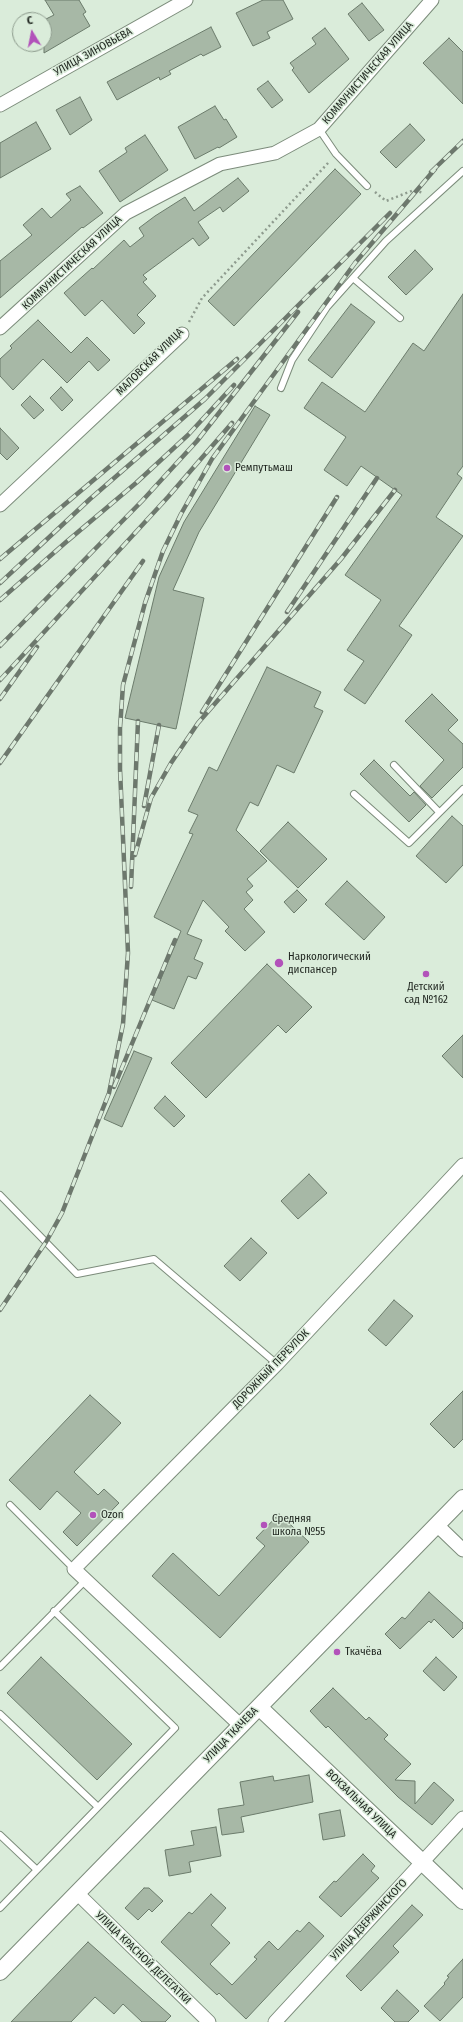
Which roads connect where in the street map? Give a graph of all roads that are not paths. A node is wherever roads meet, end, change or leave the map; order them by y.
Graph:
1 (186, 0) edge
2 (432, 0) edge
3 (0, 104) edge
4 (319, 129) junction
5 (463, 171) edge
6 (367, 186) road end
7 (353, 278) junction
8 (400, 318) dead end
9 (0, 328) edge
10 (182, 334) road end
11 (281, 388) dead end
12 (0, 505) edge
13 (394, 765) dead end
14 (463, 789) edge
15 (354, 794) dead end
16 (439, 812) junction
17 (463, 1164) edge
18 (0, 1195) edge
19 (277, 1364) junction
20 (463, 1498) edge
21 (10, 1505) dead end
22 (437, 1525) junction
23 (463, 1550) edge
24 (74, 1569) junction
25 (85, 1581) junction
26 (54, 1611) junction
27 (0, 1667) edge
28 (259, 1707) junction
29 (0, 1714) edge
30 (241, 1726) junction
31 (98, 1807) junction
32 (463, 1818) edge
33 (0, 1835) edge
34 (422, 1862) junction
35 (37, 1870) junction
36 (77, 1893) junction
37 (463, 1902) edge
38 (0, 1908) edge
39 (0, 1972) edge
40 (209, 2022) edge
41 (275, 2022) edge

1 - 3 street, УЛИЦА ЗИНОВЬЕВА
2 - 4 street, КОММУНИСТИЧЕСКАЯ УЛИЦА
4 - 6 lane
4 - 9 street, КОММУНИСТИЧЕСКАЯ УЛИЦА
5 - 7 lane
7 - 8 lane
7 - 11 lane
10 - 12 street, МАЛОВСКАЯ УЛИЦА
13 - 16 lane
14 - 16 lane
15 - 16 lane
17 - 19 street, ДОРОЖНЫЙ ПЕРЕУЛОК
18 - 19 lane
19 - 24 street, ДОРОЖНЫЙ ПЕРЕУЛОК
20 - 22 street, УЛИЦА ТКАЧЕВА
21 - 24 lane
22 - 23 street
22 - 28 street, УЛИЦА ТКАЧЕВА
24 - 25 street
25 - 26 lane
25 - 30 street
26 - 27 lane
26 - 31 lane
28 - 30 street, УЛИЦА ТКАЧЕВА
28 - 34 street, ВОКЗАЛЬНАЯ УЛИЦА
29 - 31 lane
30 - 36 street, УЛИЦА ТКАЧЕВА
31 - 35 lane
32 - 34 street, УЛИЦА ДЗЕРЖИНСКОГО
33 - 35 lane
34 - 37 street, ВОКЗАЛЬНАЯ УЛИЦА
34 - 41 street, УЛИЦА ДЗЕРЖИНСКОГО
35 - 38 lane
36 - 39 street, УЛИЦА ТКАЧЕВА
36 - 40 street, УЛИЦА КРАСНОЙ ДЕЛЕГАТКИ

